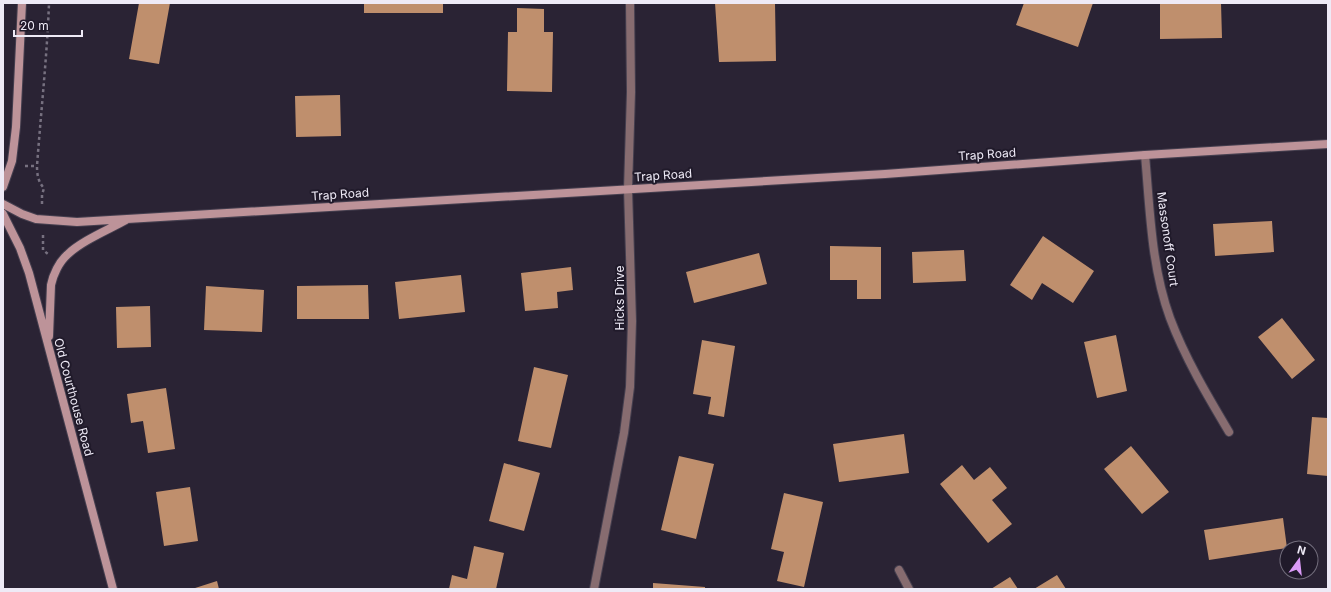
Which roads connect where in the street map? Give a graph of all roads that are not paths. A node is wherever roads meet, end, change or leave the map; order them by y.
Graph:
1 (22, 3) edge
2 (630, 3) edge
3 (1328, 144) edge
4 (1145, 155) junction
5 (3, 187) edge
6 (628, 189) junction
7 (3, 204) edge
8 (3, 214) edge
9 (128, 219) junction
10 (49, 345) junction
11 (1228, 432) dead end
12 (899, 570) dead end
13 (113, 589) edge
14 (594, 589) edge
15 (909, 589) edge

1 - 5 main road
2 - 6 street, Hicks Drive
3 - 4 main road, Trap Road
4 - 6 main road, Trap Road
4 - 11 street, Massonoff Court
6 - 9 main road, Trap Road
6 - 14 street, Hicks Drive
7 - 9 main road, Trap Road
8 - 10 main road, Old Courthouse Road
9 - 10 main road
10 - 13 main road, Old Courthouse Road
12 - 15 street

